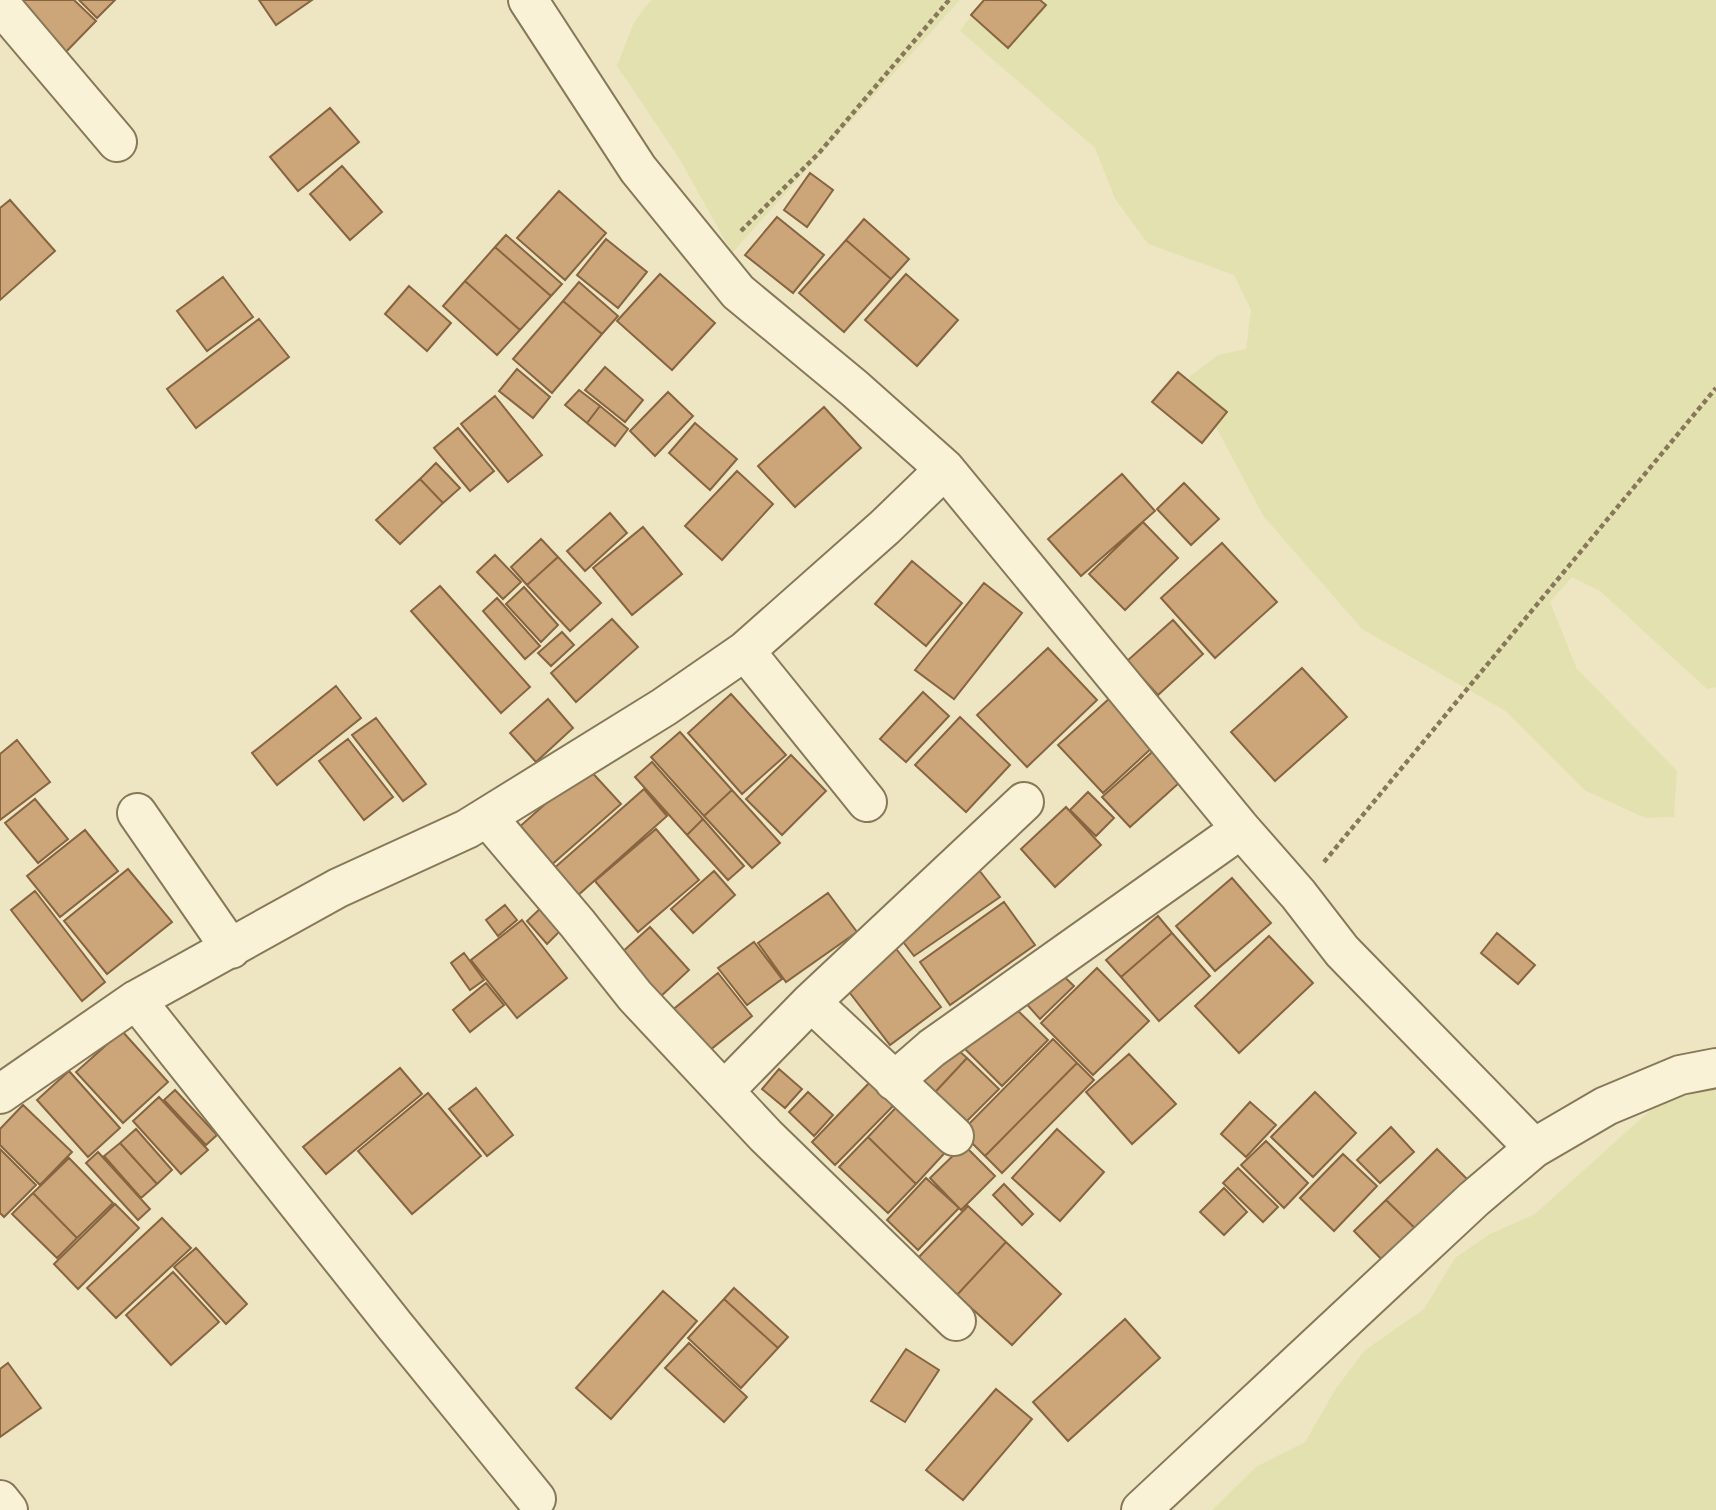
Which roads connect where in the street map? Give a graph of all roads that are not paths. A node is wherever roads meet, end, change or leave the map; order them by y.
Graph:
1 (528, 0) edge
2 (0, 4) edge
3 (117, 142) dead end
4 (945, 469) junction
5 (745, 651) junction
6 (867, 802) dead end
7 (1024, 802) dead end
8 (136, 813) dead end
9 (487, 817) junction
10 (1241, 828) junction
11 (230, 949) junction
12 (136, 1000) junction
13 (811, 1002) junction
14 (1716, 1068) edge
15 (894, 1081) junction
16 (724, 1091) junction
17 (0, 1094) edge
18 (954, 1136) dead end
19 (1534, 1148) junction
20 (956, 1321) dead end
21 (536, 1499) dead end
22 (0, 1500) edge
23 (8, 1510) edge
24 (1141, 1510) edge

1 - 4 street
2 - 3 street
4 - 5 street
4 - 10 street
5 - 6 street
5 - 9 street
7 - 13 street
8 - 11 street
9 - 11 street
9 - 16 street
10 - 15 street
10 - 19 street
11 - 12 street
12 - 17 street
12 - 21 street
13 - 15 street
13 - 16 street
14 - 19 street
15 - 18 street
16 - 20 street
19 - 24 street
22 - 23 street

